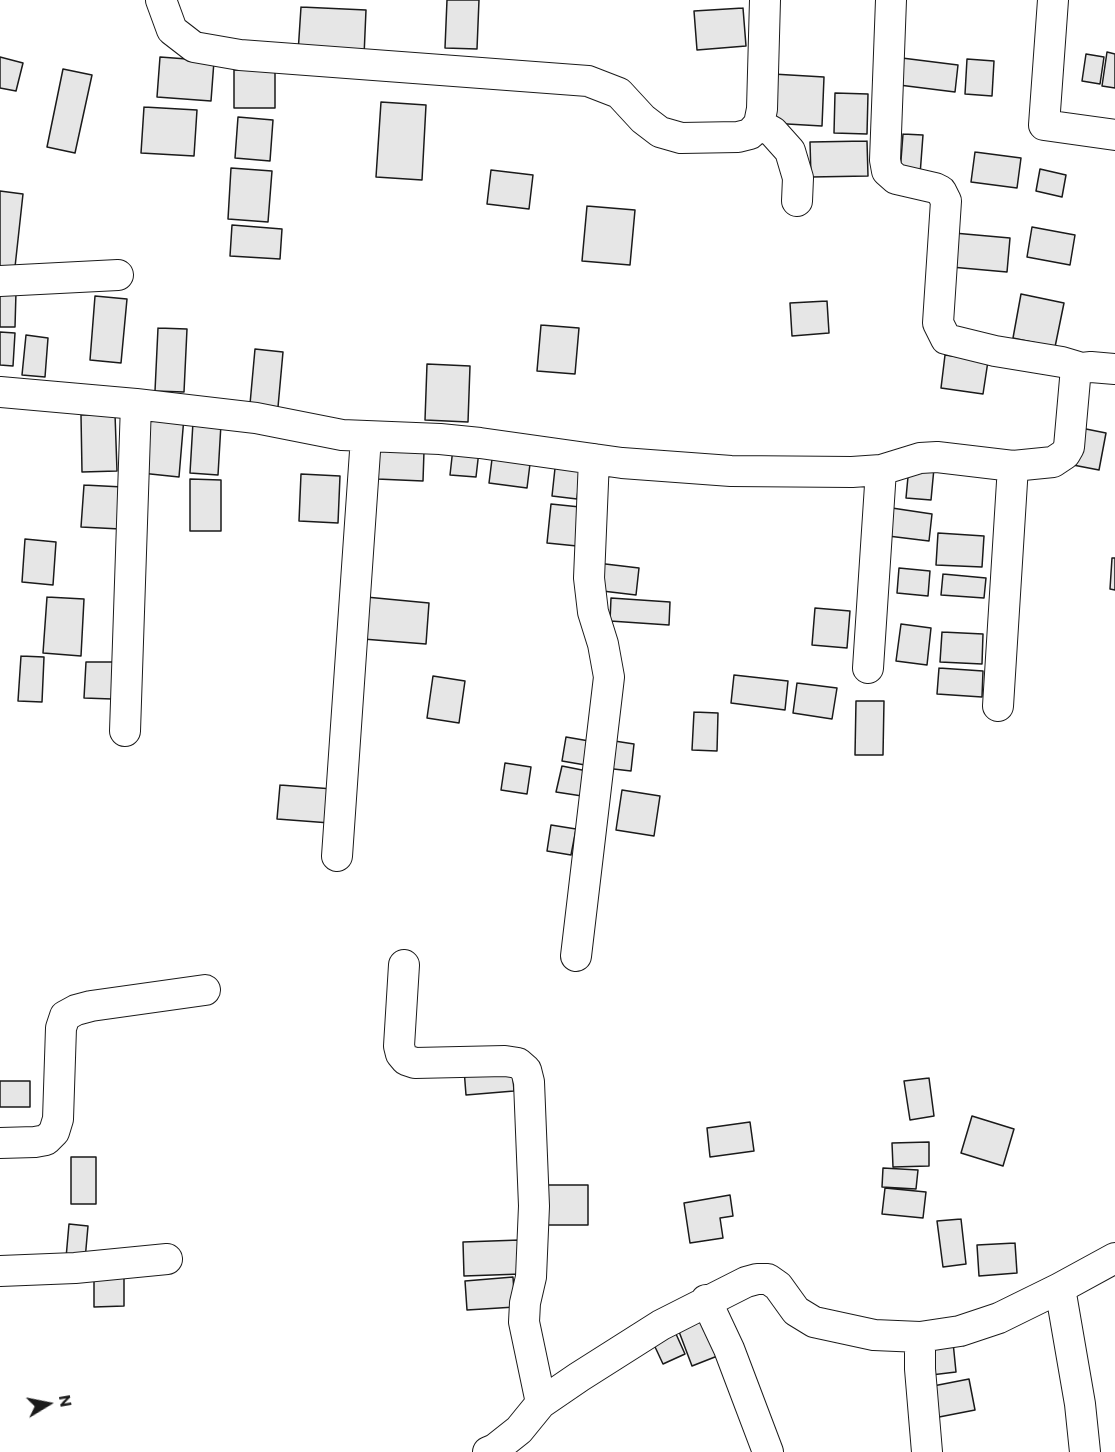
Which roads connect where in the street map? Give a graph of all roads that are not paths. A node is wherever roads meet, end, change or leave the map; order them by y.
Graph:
1 (161, 0) edge
2 (765, 0) edge
3 (891, 0) edge
4 (1053, 0) edge
5 (759, 124) junction
6 (1115, 135) edge
7 (797, 201) dead end
8 (118, 275) dead end
9 (0, 281) edge
10 (1082, 368) junction
11 (1115, 369) edge
12 (0, 392) edge
13 (136, 404) junction
14 (366, 436) junction
15 (594, 459) junction
16 (1013, 466) junction
17 (881, 470) junction
18 (868, 668) dead end
19 (998, 706) dead end
20 (124, 731) dead end
21 (337, 856) dead end
22 (576, 956) dead end
23 (404, 965) dead end
24 (205, 990) dead end
25 (0, 1143) edge
26 (1115, 1258) edge
27 (167, 1259) dead end
28 (0, 1271) edge
29 (1060, 1288) junction
30 (706, 1300) junction
31 (920, 1337) junction
32 (541, 1403) junction
33 (488, 1452) edge
34 (768, 1452) edge
35 (927, 1452) edge
36 (1085, 1452) edge

1 - 5 street
2 - 5 street
3 - 10 street
4 - 6 street
5 - 7 street
8 - 9 street
10 - 11 street
10 - 16 street
12 - 13 street
13 - 14 street
13 - 20 street
14 - 15 street
14 - 21 street
15 - 17 street
15 - 22 street
16 - 17 street
16 - 19 street
17 - 18 street
23 - 32 street
24 - 25 street
26 - 29 street
27 - 28 street
29 - 31 street
29 - 36 street
30 - 31 street
30 - 32 street
30 - 34 street
31 - 35 street
32 - 33 street

